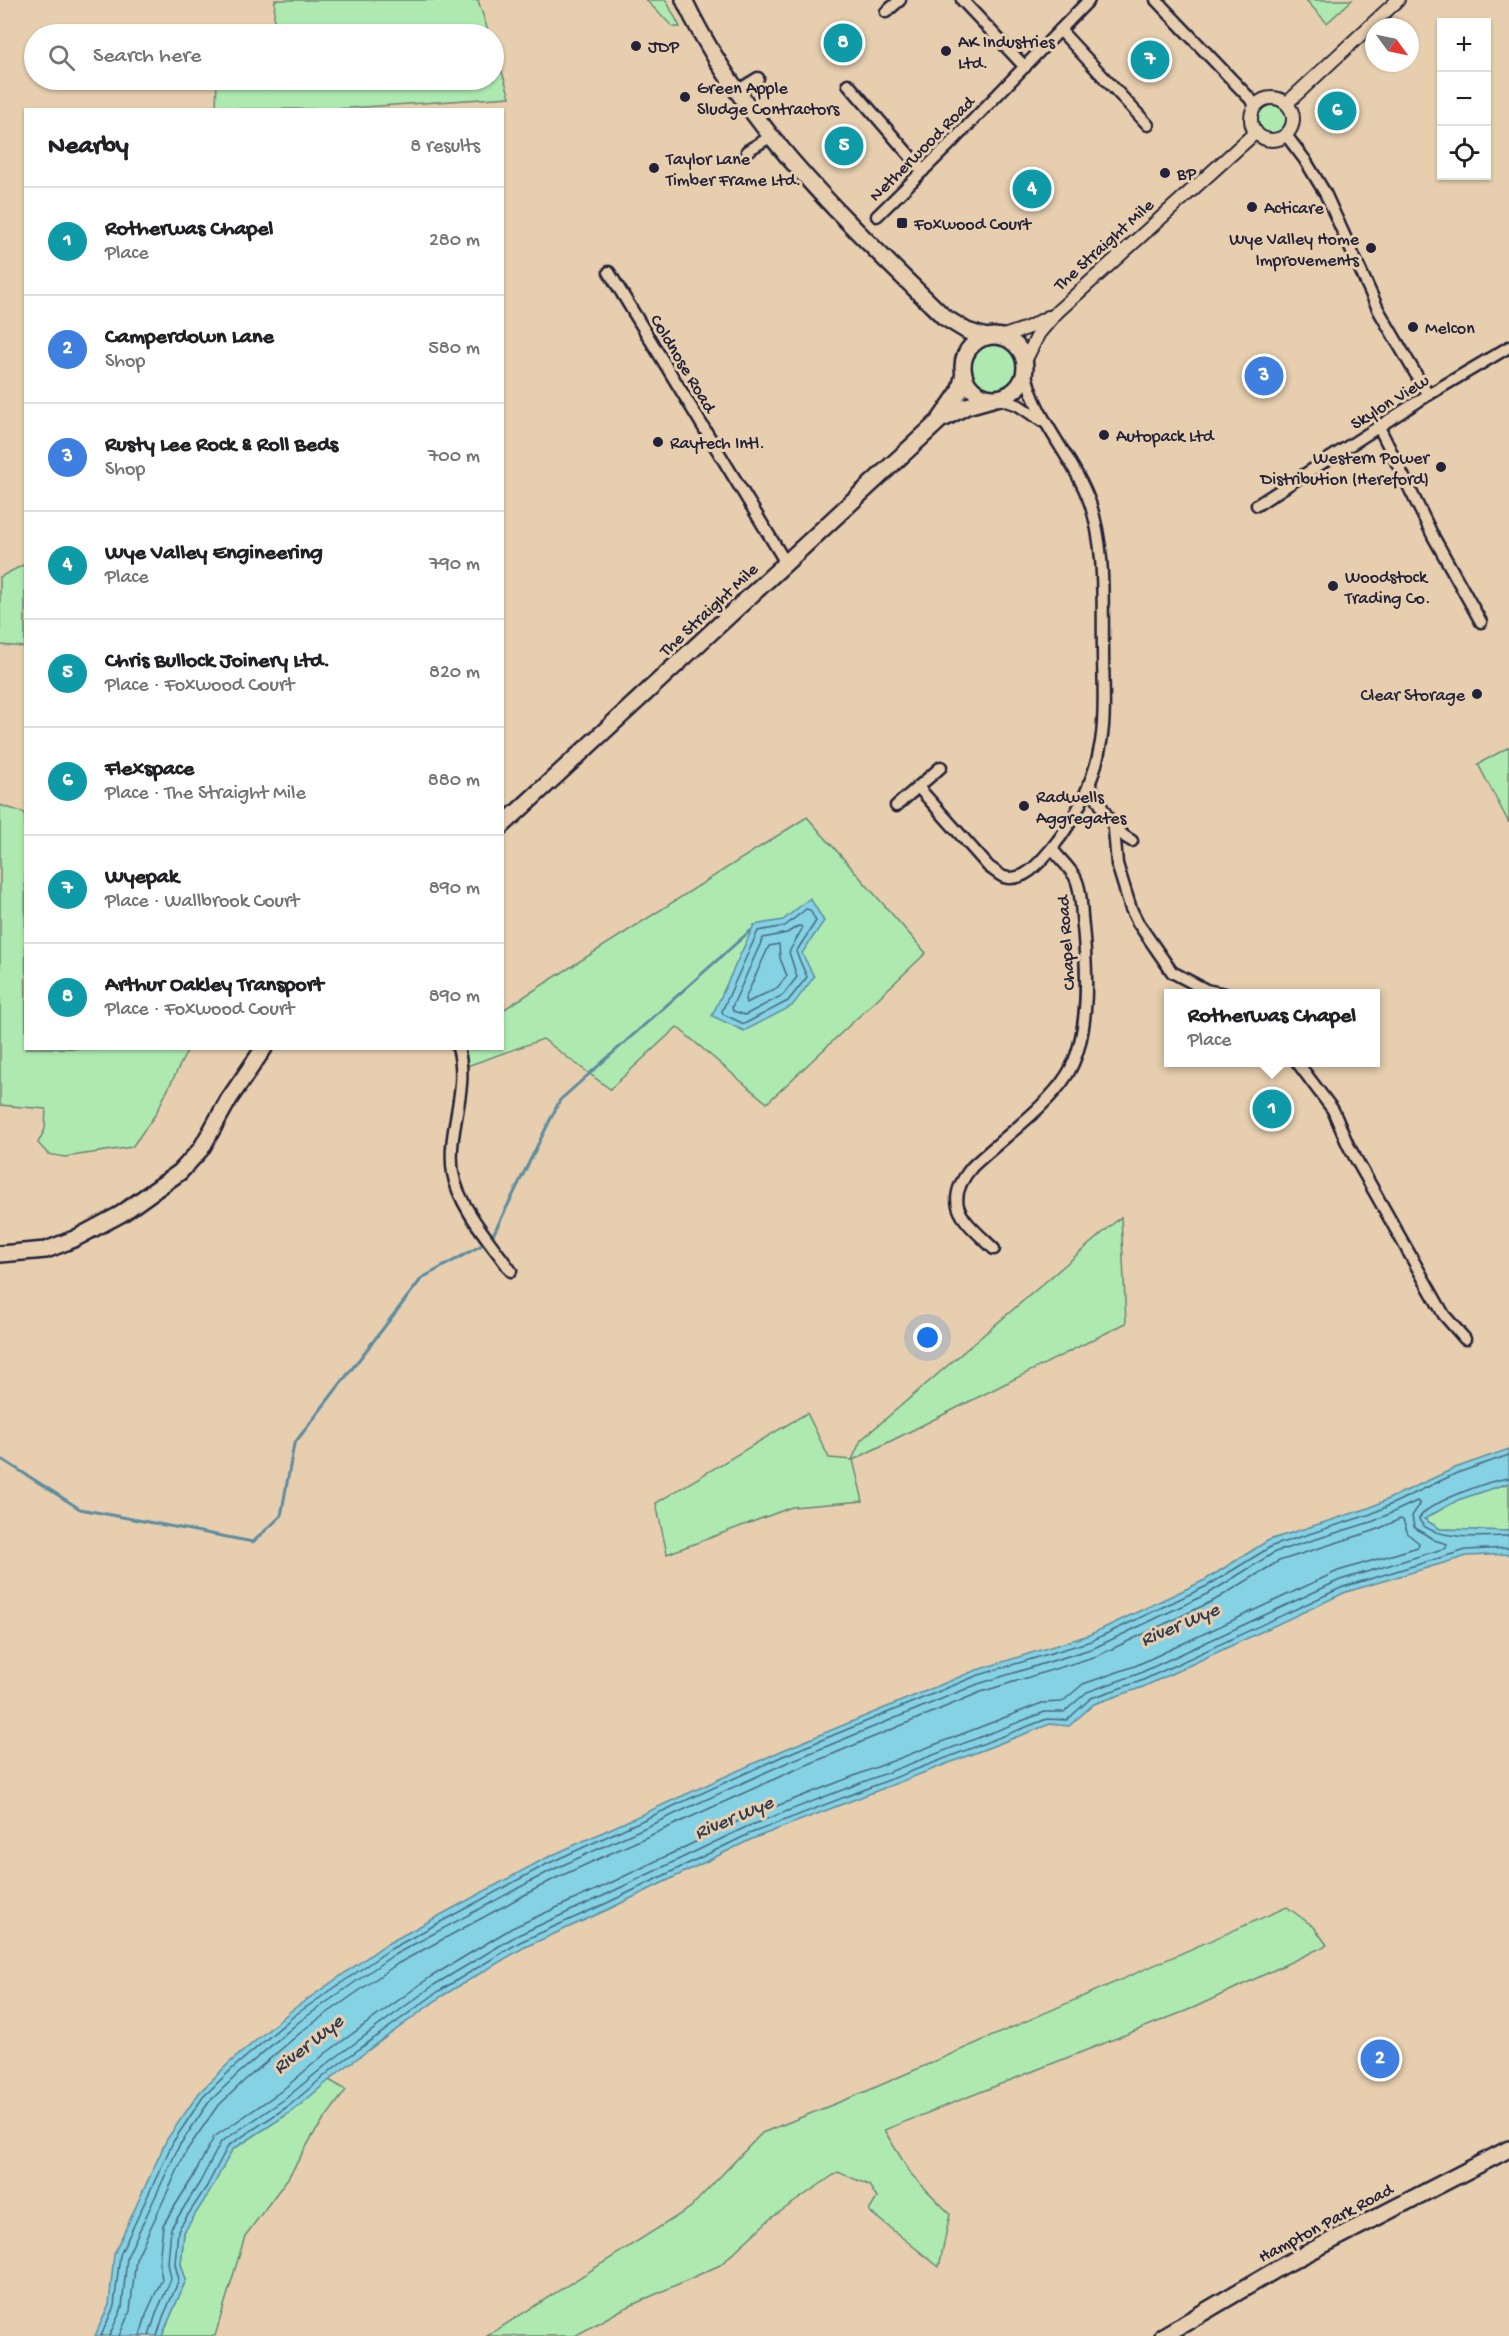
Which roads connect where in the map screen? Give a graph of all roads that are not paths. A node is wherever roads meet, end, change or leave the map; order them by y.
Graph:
1 (684, 0) edge
2 (900, 0) edge
3 (962, 0) edge
4 (1089, 0) edge
5 (1156, 0) edge
6 (1398, 0) edge
7 (886, 12) dead end
8 (1060, 30) junction
9 (1024, 67) junction
10 (758, 78) dead end
11 (848, 84) dead end
12 (737, 91) junction
13 (1287, 103) junction
14 (1256, 105) junction
15 (1148, 125) dead end
16 (1256, 132) junction
17 (1286, 135) junction
18 (770, 136) junction
19 (747, 151) dead end
20 (923, 171) junction
21 (877, 216) dead end
22 (609, 272) dead end
23 (1057, 312) junction
24 (944, 317) junction
25 (994, 337) junction
26 (1509, 347) edge
27 (964, 358) junction
28 (1025, 365) junction
29 (964, 374) junction
30 (1428, 395) junction
31 (995, 398) junction
32 (939, 420) junction
33 (1046, 425) junction
34 (1379, 427) junction
35 (1257, 505) dead end
36 (786, 563) junction
37 (1481, 622) dead end
38 (941, 767) dead end
39 (1089, 783) junction
40 (918, 787) junction
41 (896, 806) dead end
42 (504, 824) edge
43 (1114, 829) junction
44 (1132, 841) dead end
45 (1052, 849) junction
46 (1204, 989) edge
47 (263, 1050) edge
48 (458, 1050) edge
49 (1301, 1067) edge
50 (994, 1249) dead end
51 (0, 1254) edge
52 (511, 1272) dead end
53 (1465, 1339) dead end
54 (1509, 2149) edge
55 (1163, 2336) edge

1 - 12 main road
2 - 7 street
3 - 9 street
4 - 8 street, Netherwood Road
5 - 14 street
6 - 13 street
8 - 9 street, Netherwood Road
8 - 15 street
9 - 20 street, Netherwood Road
10 - 12 street
11 - 20 street
12 - 18 main road
13 - 14 street
13 - 17 street
14 - 16 street
16 - 17 street
16 - 23 street, The Straight Mile
17 - 30 street
18 - 19 street
18 - 24 main road
20 - 21 street, Netherwood Road
22 - 36 street, Coldnose Road
23 - 25 street, The Straight Mile
23 - 28 street, The Straight Mile
24 - 25 main road
24 - 27 main road
25 - 27 main road
25 - 28 main road
26 - 30 street, Skylon View
27 - 29 main road
28 - 31 main road
28 - 33 street
29 - 31 main road
29 - 32 main road, The Straight Mile
30 - 34 street, Skylon View
31 - 32 main road, The Straight Mile
31 - 33 street
32 - 36 main road, The Straight Mile
33 - 39 street
34 - 35 street, Skylon View
34 - 37 street
36 - 42 main road, The Straight Mile
38 - 40 street
39 - 43 street
39 - 45 street
40 - 41 street
40 - 45 street
43 - 44 street
43 - 46 street
45 - 50 street, Chapel Road
47 - 51 main road
48 - 52 street
49 - 53 street
54 - 55 main road, Hampton Park Road

